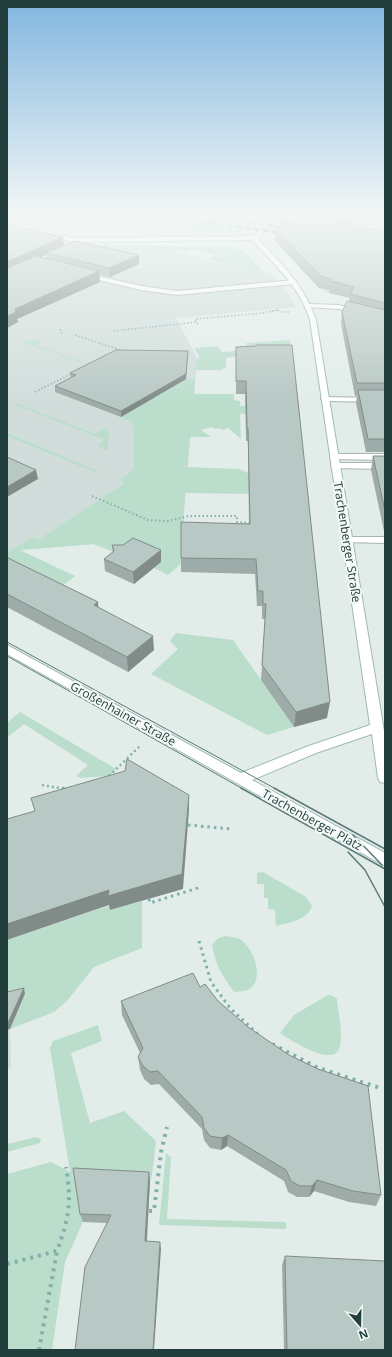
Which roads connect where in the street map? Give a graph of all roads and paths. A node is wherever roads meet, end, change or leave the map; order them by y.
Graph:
1 (89, 276) edge
2 (289, 276) edge
3 (294, 282) junction
4 (309, 306) junction
5 (246, 312) dead end
6 (290, 312) dead end
7 (248, 314) junction
8 (385, 319) edge
9 (60, 329) dead end
10 (114, 331) dead end
11 (62, 335) dead end
12 (75, 335) dead end
13 (114, 352) edge
14 (75, 372) edge
15 (35, 392) dead end
16 (325, 399) junction
17 (385, 400) edge
18 (385, 457) edge
19 (335, 462) junction
20 (385, 466) edge
21 (92, 496) dead end
22 (259, 523) edge
23 (347, 540) junction
24 (385, 540) edge
25 (7, 649) edge
26 (376, 728) junction
27 (155, 732) junction
28 (385, 778) edge
29 (240, 779) junction
30 (104, 781) edge
31 (42, 785) dead end
32 (72, 789) edge
33 (188, 825) edge
34 (232, 828) dead end
35 (385, 860) edge
36 (201, 887) dead end
37 (148, 899) edge
38 (199, 941) dead end
39 (229, 1006) junction
40 (223, 1011) edge
41 (235, 1012) junction
42 (230, 1017) edge
43 (266, 1040) junction
44 (266, 1048) edge
45 (318, 1068) junction
46 (316, 1075) edge
47 (380, 1088) dead end
48 (167, 1127) dead end
49 (66, 1167) dead end
50 (149, 1210) edge
51 (57, 1251) junction
52 (7, 1264) edge
53 (39, 1350) edge

1 - 3 street
2 - 3 street, Trachenberger Straße
3 - 4 street, Trachenberger Straße
4 - 8 street
4 - 16 street, Trachenberger Straße
5 - 7 path
6 - 7 path
7 - 10 path
9 - 11 path
12 - 13 path
14 - 15 path
16 - 17 street
16 - 19 street, Trachenberger Straße
18 - 19 street
19 - 20 street
19 - 23 street, Trachenberger Straße
21 - 22 path
23 - 24 street
23 - 26 street, Trachenberger Straße
25 - 27 street, Großenhainer Straße
26 - 28 street, Trachenberger Straße
26 - 29 street
27 - 29 street, Großenhainer Straße
27 - 30 path
29 - 35 street, Trachenberger Platz
31 - 32 path
33 - 34 path
36 - 37 path
38 - 39 path
39 - 40 path
39 - 41 path
41 - 42 path
41 - 43 path
43 - 44 path
43 - 45 path
45 - 46 path
45 - 47 path
48 - 50 path
49 - 51 path
51 - 52 path
51 - 53 path

